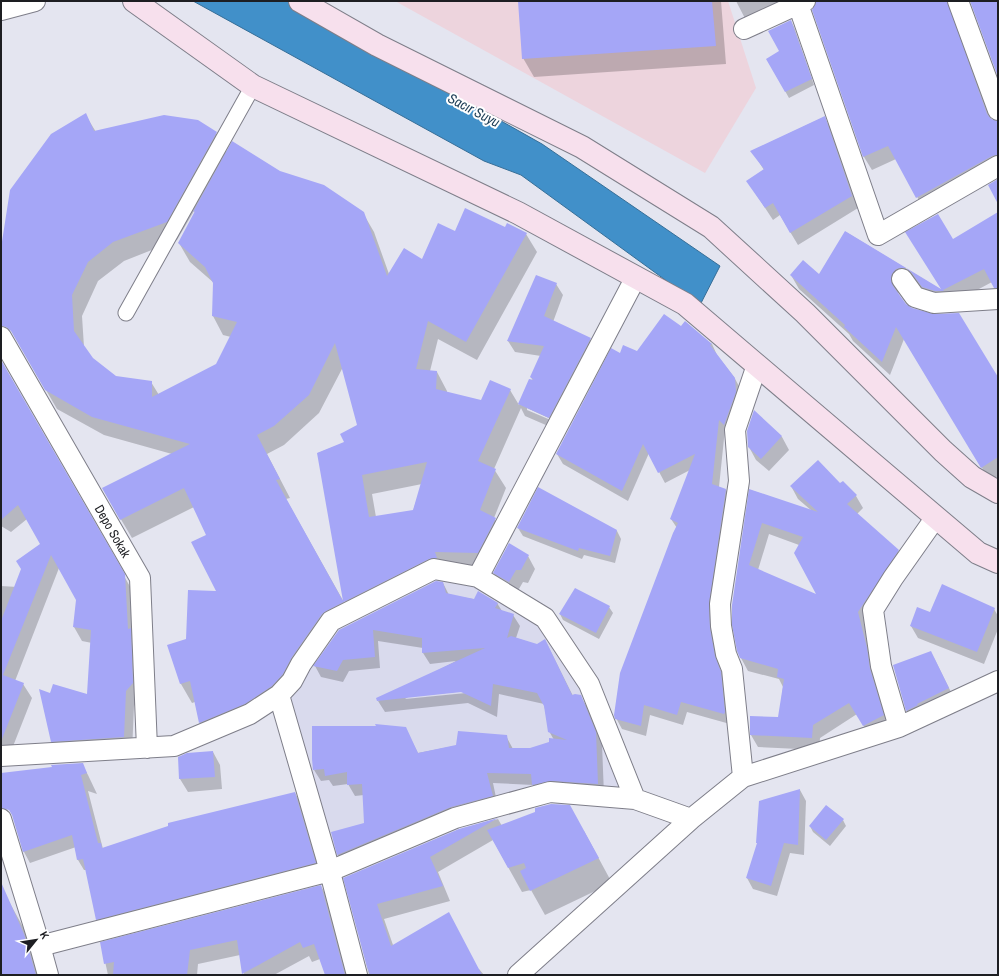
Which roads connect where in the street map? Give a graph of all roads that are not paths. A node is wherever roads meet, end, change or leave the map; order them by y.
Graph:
1 (35, 1) edge
2 (134, 1) edge
3 (300, 1) edge
4 (958, 1) edge
5 (802, 2) edge
6 (1, 10) edge
7 (744, 28) dead end
8 (253, 86) junction
9 (998, 110) edge
10 (998, 166) edge
11 (636, 277) junction
12 (902, 278) dead end
13 (998, 299) edge
14 (126, 313) dead end
15 (1, 338) edge
16 (757, 365) junction
17 (998, 492) edge
18 (936, 517) junction
19 (998, 562) edge
20 (478, 577) junction
21 (998, 681) edge
22 (279, 695) junction
23 (899, 727) junction
24 (147, 748) junction
25 (1, 756) edge
26 (743, 777) junction
27 (636, 799) junction
28 (1, 819) edge
29 (691, 819) junction
30 (330, 871) junction
31 (40, 946) junction
32 (48, 975) edge
33 (357, 975) edge
34 (518, 975) edge

1 - 6 street
2 - 8 main road
3 - 17 main road
4 - 9 street
5 - 7 street
5 - 10 street
8 - 11 main road
8 - 14 street
11 - 16 main road
11 - 20 street
12 - 13 street
15 - 24 street, Depo Sokak
16 - 18 main road
16 - 26 street
18 - 19 main road
18 - 23 street
20 - 22 street
20 - 27 street
21 - 23 street
22 - 24 street
22 - 30 street
23 - 26 street
24 - 25 street
26 - 29 street
27 - 29 street
27 - 30 street
28 - 31 street
29 - 34 street
30 - 31 street
30 - 33 street
31 - 32 street

